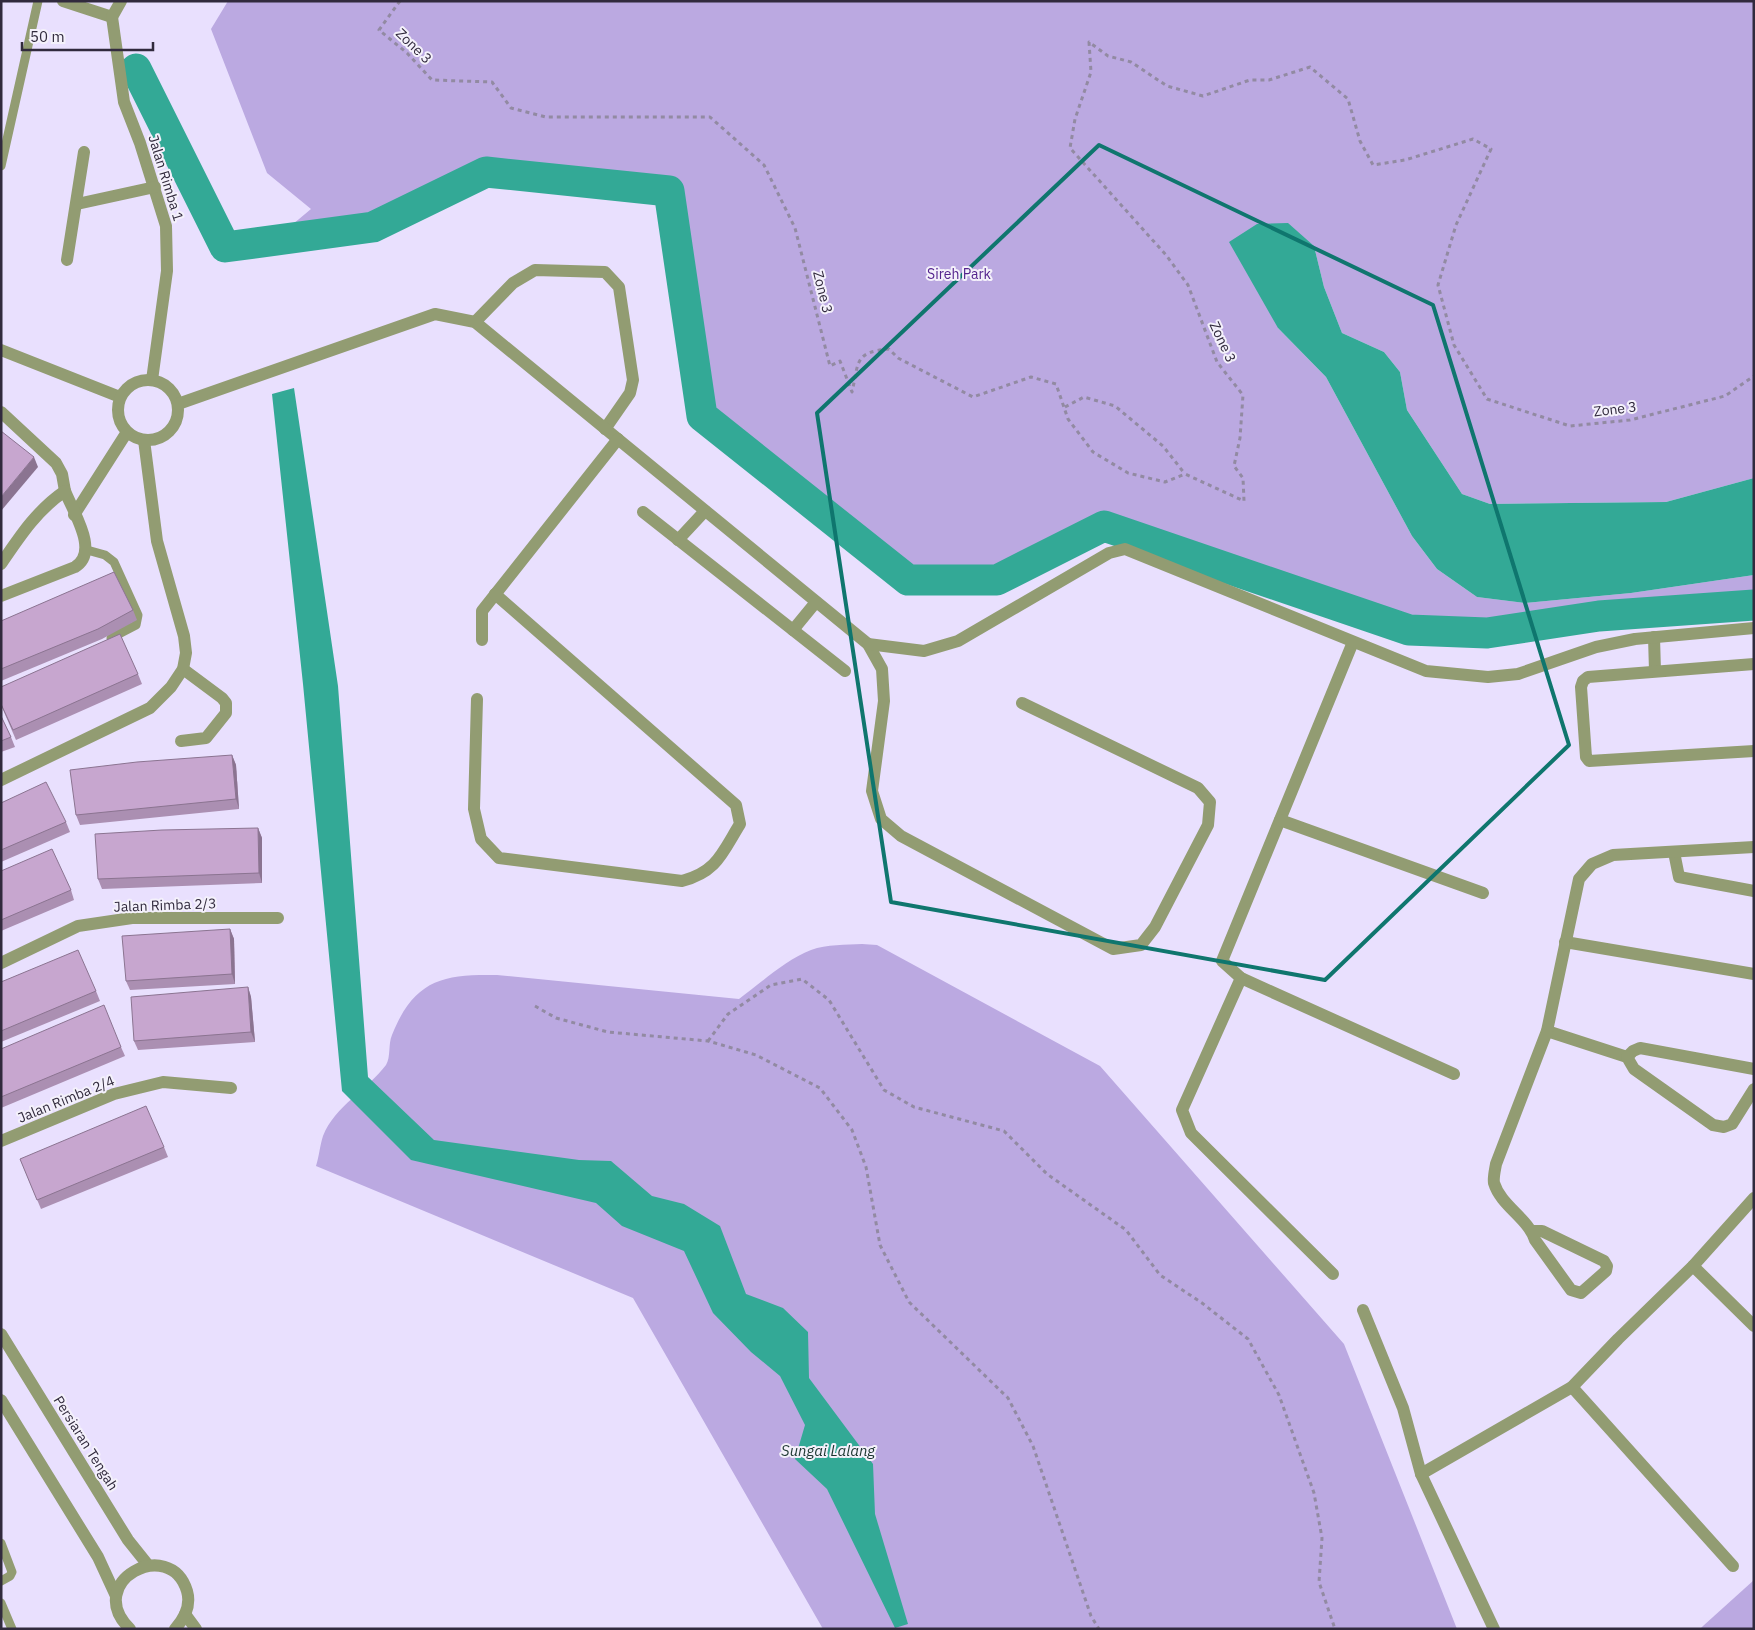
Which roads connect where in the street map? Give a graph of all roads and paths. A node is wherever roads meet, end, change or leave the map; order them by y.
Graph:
1 (38, 1) edge
2 (63, 1) edge
3 (121, 1) edge
4 (400, 1) edge
5 (112, 17) junction
6 (84, 152) dead end
7 (1, 166) edge
8 (154, 187) junction
9 (77, 204) junction
10 (67, 260) dead end
11 (475, 322) junction
12 (1, 350) edge
13 (1754, 376) edge
14 (152, 380) junction
15 (120, 397) junction
16 (178, 404) junction
17 (1065, 407) junction
18 (1, 412) edge
19 (605, 429) junction
20 (127, 432) junction
21 (618, 439) junction
22 (144, 440) junction
23 (1185, 474) junction
24 (66, 491) junction
25 (705, 511) junction
26 (643, 512) dead end
27 (74, 515) junction
28 (678, 540) junction
29 (87, 550) junction
30 (1, 564) edge
31 (495, 594) junction
32 (1, 596) edge
33 (816, 602) junction
34 (1754, 628) edge
35 (793, 630) junction
36 (1654, 637) junction
37 (482, 640) dead end
38 (1353, 642) junction
39 (868, 644) junction
40 (99, 645) edge
41 (1754, 664) edge
42 (183, 669) junction
43 (844, 670) dead end
44 (1655, 671) junction
45 (477, 699) dead end
46 (1022, 703) dead end
47 (181, 741) dead end
48 (1754, 751) edge
49 (1, 780) edge
50 (1280, 820) junction
51 (1754, 847) edge
52 (1674, 852) junction
53 (1754, 891) edge
54 (1483, 893) dead end
55 (278, 918) dead end
56 (1565, 942) junction
57 (1, 963) edge
58 (1754, 974) edge
59 (1241, 978) junction
60 (535, 1006) dead end
61 (1547, 1031) junction
62 (708, 1040) junction
63 (1626, 1057) junction
64 (1754, 1069) edge
65 (1454, 1074) dead end
66 (231, 1088) dead end
67 (1754, 1089) edge
68 (1, 1141) edge
69 (1754, 1198) edge
70 (1532, 1231) junction
71 (1693, 1266) junction
72 (1333, 1274) dead end
73 (1363, 1310) dead end
74 (1754, 1326) edge
75 (1, 1334) edge
76 (1572, 1387) junction
77 (1, 1400) edge
78 (1421, 1474) junction
79 (1, 1543) edge
80 (148, 1565) junction
81 (1733, 1566) dead end
82 (1, 1581) edge
83 (116, 1596) junction
84 (1, 1604) edge
85 (185, 1614) junction
86 (12, 1629) edge
87 (130, 1629) edge
88 (175, 1629) edge
89 (196, 1629) edge
90 (1099, 1629) edge
91 (1335, 1629) edge
92 (1494, 1629) edge

1 - 7 lane
2 - 5 street
3 - 5 street
4 - 17 path, Zone 3
5 - 8 street, Jalan Rimba 1
6 - 9 street
8 - 9 street
8 - 14 street, Jalan Rimba 1
9 - 10 street
11 - 16 street
11 - 19 street
11 - 19 street
12 - 15 street
13 - 23 path, Zone 3
14 - 15 street
14 - 16 street
15 - 20 street
16 - 22 street
17 - 23 path
17 - 23 path, Zone 3
18 - 24 street
19 - 21 street
20 - 22 street
20 - 27 street
21 - 25 street
21 - 31 street
22 - 42 street
24 - 27 street
24 - 30 street
25 - 28 street
25 - 33 street
26 - 28 street
27 - 29 street
28 - 35 street
29 - 32 street
29 - 40 lane
31 - 37 street
31 - 45 street
33 - 35 street
33 - 39 street
34 - 36 street
35 - 43 street
36 - 38 street
36 - 44 street
38 - 39 street
38 - 50 street
39 - 46 street
41 - 44 street
42 - 47 street
42 - 49 street
44 - 48 street
50 - 54 street
50 - 59 street
51 - 52 street
52 - 53 street
52 - 56 street
55 - 57 street, Jalan Rimba 2/3
56 - 58 street
56 - 61 street
59 - 65 street
59 - 72 street
60 - 62 path
61 - 63 street
61 - 70 street
62 - 90 path
62 - 91 path
63 - 64 street
63 - 67 street
66 - 68 street, Jalan Rimba 2/4
69 - 71 street
70 - 70 street
71 - 74 street
71 - 76 street
73 - 78 street
75 - 80 street, Persiaran Tengah
76 - 78 street
76 - 81 street
77 - 83 street
78 - 92 street
79 - 82 lane
80 - 83 street
80 - 85 street
83 - 87 street
84 - 86 lane
85 - 88 street
85 - 89 street

